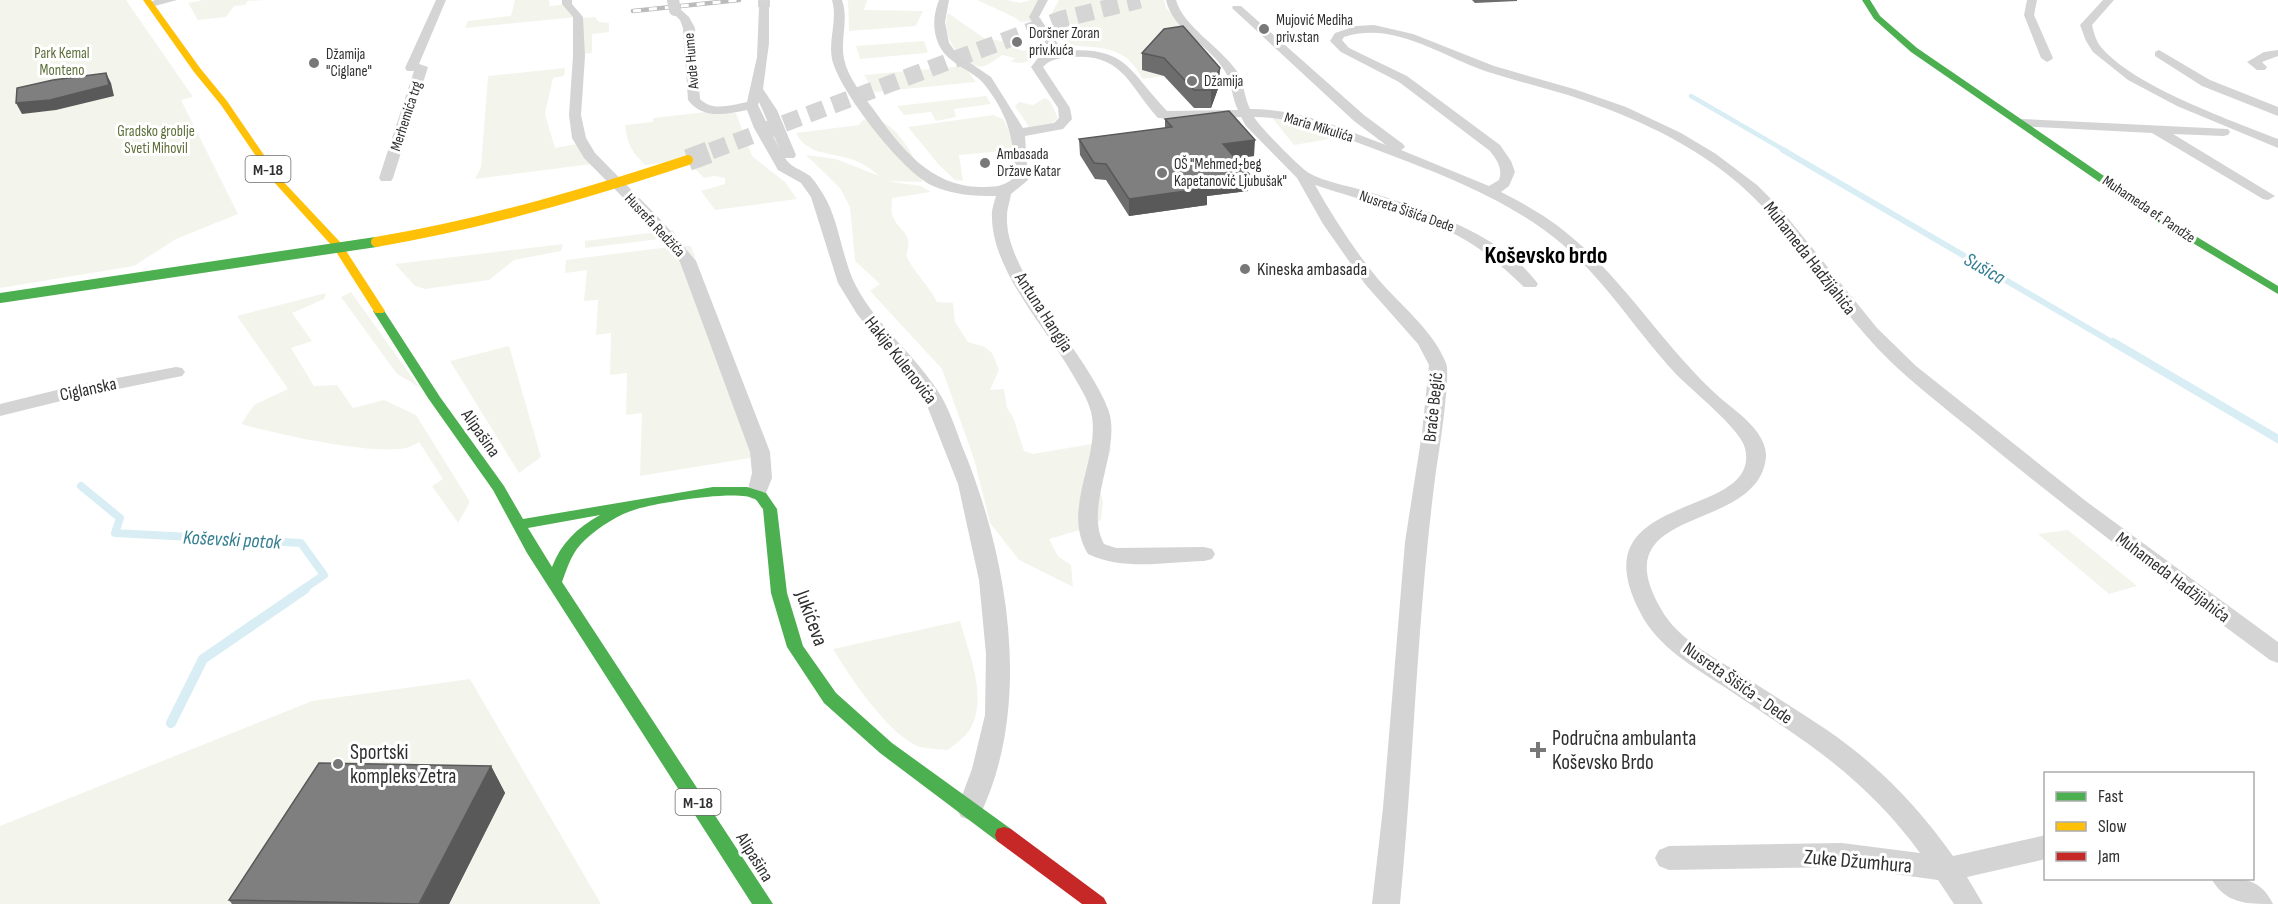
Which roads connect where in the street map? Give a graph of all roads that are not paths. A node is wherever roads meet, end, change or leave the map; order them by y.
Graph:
1 (172, 0) edge
2 (441, 0) edge
3 (567, 0) edge
4 (837, 0) edge
5 (944, 0) edge
6 (1043, 0) edge
7 (1171, 0) edge
8 (1866, 0) edge
9 (2032, 0) edge
10 (2109, 0) edge
11 (149, 2) edge
12 (674, 5) edge
13 (765, 7) tunnel mouth
14 (1237, 8) dead end
15 (2278, 53) edge
16 (1059, 54) junction
17 (2159, 54) dead end
18 (2047, 58) dead end
19 (2261, 67) dead end
20 (755, 98) junction
21 (2278, 112) edge
22 (1246, 114) junction
23 (2023, 123) junction
24 (2154, 128) junction
25 (2223, 132) dead end
26 (1018, 133) junction
27 (2278, 144) edge
28 (688, 160) tunnel mouth
29 (1417, 161) junction
30 (1303, 176) junction
31 (386, 178) dead end
32 (1490, 191) junction
33 (1004, 192) junction
34 (2268, 196) dead end
35 (1530, 284) dead end
36 (2278, 291) edge
37 (0, 298) edge
38 (176, 372) dead end
39 (0, 410) edge
40 (757, 493) junction
41 (635, 504) junction
42 (518, 525) junction
43 (1204, 554) dead end
44 (554, 582) junction
45 (2278, 654) edge
46 (970, 809) junction
47 (2044, 847) edge
48 (1669, 858) dead end
49 (1948, 869) junction
50 (2226, 880) edge
51 (763, 904) edge
52 (1098, 904) edge
53 (1386, 904) edge
54 (1969, 904) edge
55 (2259, 904) edge

1 - 11 street
2 - 31 street, Merhemića trg
3 - 40 street, Husrefa Redžića
4 - 33 street
5 - 26 street
6 - 16 street
7 - 22 street, Braće Begić
8 - 23 main road, Muhameda ef. Pandže
9 - 18 street
10 - 27 street
11 - 42 main road, Alipašina / M-18
12 - 20 street, Avde Hume
13 - 20 street, Hakije Kulenovića
14 - 29 street
15 - 19 street
16 - 22 street, Maria Mikulića
16 - 26 street
17 - 21 street
20 - 46 street, Hakije Kulenovića
22 - 29 street, Maria Mikulića
22 - 30 street, Braće Begić
23 - 24 street
23 - 36 main road, Muhameda ef. Pandže
24 - 25 street
24 - 34 street
26 - 33 street
28 - 37 main road, bridge
29 - 32 street, Maria Mikulića
30 - 35 street, Nusreta Šišića Dede
30 - 53 street, Braće Begić
32 - 45 street, Muhameda Hadžijahića
32 - 49 street, Nusreta Šišića - Dede
33 - 43 street, Antuna Hangija
38 - 39 street, Ciglanska
40 - 41 main road
40 - 46 main road, Jukićeva
41 - 42 main road
41 - 44 main road
42 - 44 main road, Alipašina / M-18
44 - 51 main road, Alipašina / M-18
46 - 52 main road, Jukićeva
47 - 49 street, Zuke Džumhura
48 - 49 street, Zuke Džumhura
49 - 54 street, Nusreta Šišića - Dede
50 - 55 street

